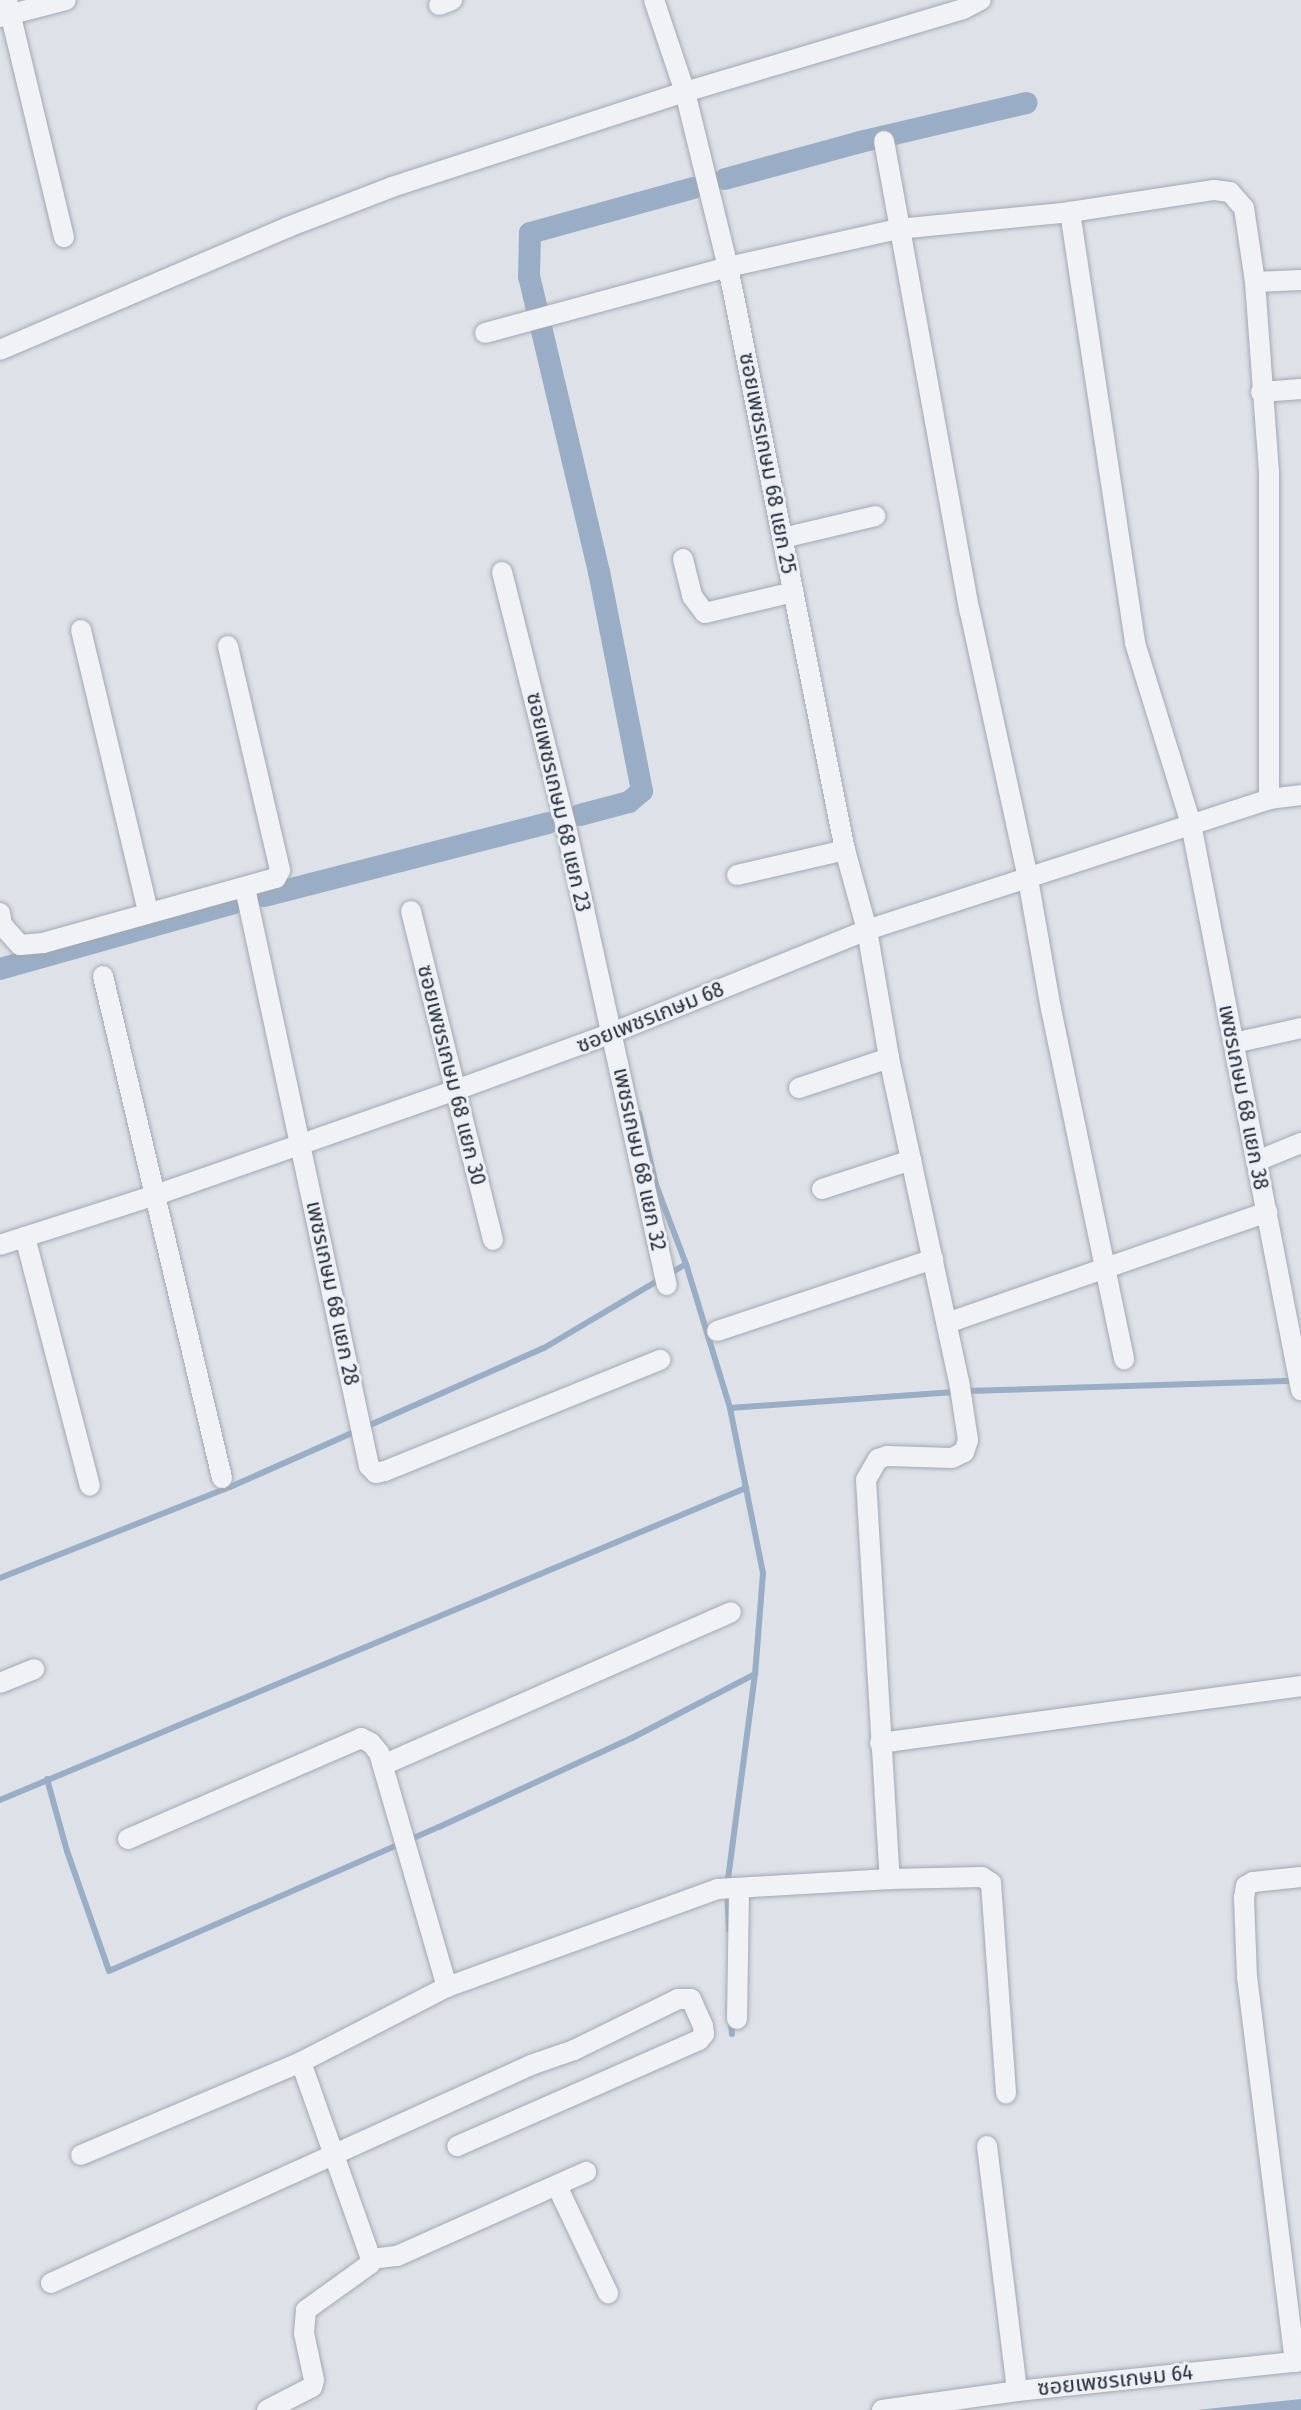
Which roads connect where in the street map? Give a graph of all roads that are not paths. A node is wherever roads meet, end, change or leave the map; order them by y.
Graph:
1 (66, 0) edge
2 (654, 0) edge
3 (981, 0) edge
4 (6, 11) edge
5 (685, 92) junction
6 (884, 141) dead end
7 (1070, 212) junction
8 (898, 229) junction
9 (64, 237) dead end
10 (728, 267) junction
11 (1301, 280) edge
12 (1255, 282) junction
13 (485, 333) dead end
14 (0, 350) edge
15 (1301, 389) edge
16 (1261, 392) junction
17 (875, 516) dead end
18 (783, 538) junction
19 (683, 559) dead end
20 (502, 572) dead end
21 (794, 592) junction
22 (81, 630) dead end
23 (228, 646) dead end
24 (1301, 795) edge
25 (1269, 799) junction
26 (1191, 824) junction
27 (845, 850) junction
28 (737, 875) dead end
29 (1028, 879) junction
30 (245, 888) junction
31 (411, 911) dead end
32 (148, 912) junction
33 (0, 913) edge
34 (867, 930) junction
35 (103, 976) dead end
36 (1301, 1028) edge
37 (612, 1033) junction
38 (1234, 1043) junction
39 (889, 1058) junction
40 (799, 1088) dead end
41 (456, 1090) junction
42 (302, 1143) junction
43 (1301, 1143) edge
44 (911, 1160) junction
45 (1257, 1161) junction
46 (822, 1189) dead end
47 (156, 1195) junction
48 (1267, 1212) junction
49 (25, 1237) junction
50 (493, 1240) dead end
51 (0, 1245) edge
52 (933, 1259) junction
53 (1106, 1271) junction
54 (667, 1285) dead end
55 (947, 1323) junction
56 (717, 1331) dead end
57 (1124, 1359) dead end
58 (660, 1360) dead end
59 (1298, 1380) edge
60 (222, 1478) dead end
61 (90, 1486) dead end
62 (731, 1612) dead end
63 (34, 1669) dead end
64 (0, 1683) edge
65 (1301, 1686) edge
66 (880, 1743) junction
67 (383, 1765) junction
68 (128, 1839) dead end
69 (1301, 1877) edge
70 (890, 1879) junction
71 (730, 1888) junction
72 (447, 1987) junction
73 (737, 2019) dead end
74 (301, 2062) junction
75 (1006, 2093) dead end
76 (457, 2146) dead end
77 (987, 2146) dead end
78 (81, 2155) dead end
79 (336, 2157) junction
80 (586, 2172) dead end
81 (557, 2186) junction
82 (371, 2259) junction
83 (51, 2283) dead end
84 (608, 2293) dead end
85 (1298, 2362) edge
86 (1017, 2391) junction
87 (267, 2410) edge
88 (882, 2410) edge

1 - 4 street
2 - 5 street, ซอยเพชรเกษม 68 แยก 25
3 - 5 street
4 - 9 street
5 - 10 street, ซอยเพชรเกษม 68 แยก 25
5 - 14 street
6 - 8 street
7 - 8 street
7 - 12 street
7 - 26 street, เพชรเกษม 68 แยก 38
8 - 10 street
8 - 29 street
10 - 13 street
10 - 18 street, ซอยเพชรเกษม 68 แยก 25
11 - 12 street
12 - 16 street
15 - 16 street
16 - 25 street
17 - 18 street
18 - 21 street, ซอยเพชรเกษม 68 แยก 25
19 - 21 street
20 - 37 street, ซอยเพชรเกษม 68 แยก 23
21 - 27 street, ซอยเพชรเกษม 68 แยก 25
22 - 32 street
23 - 30 street
24 - 25 street, ซอยเพชรเกษม 68
25 - 26 street, ซอยเพชรเกษม 68
26 - 29 street, ซอยเพชรเกษม 68
26 - 38 street, เพชรเกษม 68 แยก 38
27 - 28 street
27 - 34 street, ซอยเพชรเกษม 68 แยก 25
29 - 34 street, ซอยเพชรเกษม 68
29 - 53 street
30 - 32 street
30 - 42 street, เพชรเกษม 68 แยก 28
31 - 41 street, ซอยเพชรเกษม 68 แยก 30
32 - 33 street
34 - 37 street, ซอยเพชรเกษม 68
34 - 39 street, ซอยเพชรเกษม 68 แยก 25
35 - 47 street
36 - 38 street
37 - 41 street, ซอยเพชรเกษม 68
37 - 54 street, เพชรเกษม 68 แยก 32
38 - 45 street, เพชรเกษม 68 แยก 38
39 - 40 street
39 - 44 street, ซอยเพชรเกษม 68 แยก 25
41 - 42 street, ซอยเพชรเกษม 68
41 - 50 street, ซอยเพชรเกษม 68 แยก 30
42 - 47 street, ซอยเพชรเกษม 68
42 - 58 street, เพชรเกษม 68 แยก 28
43 - 45 street
44 - 46 street
44 - 52 street, ซอยเพชรเกษม 68 แยก 25
45 - 48 street, เพชรเกษม 68 แยก 38
47 - 49 street, ซอยเพชรเกษม 68
47 - 60 street
48 - 53 street
48 - 59 street, เพชรเกษม 68 แยก 38
49 - 51 street, ซอยเพชรเกษม 68
49 - 61 street
52 - 55 street, ซอยเพชรเกษม 68 แยก 25
52 - 56 street
53 - 55 street
53 - 57 street
55 - 66 street, ซอยเพชรเกษม 68 แยก 25
62 - 67 street
63 - 64 street
65 - 66 street
66 - 70 street
67 - 68 street
67 - 72 street
69 - 85 street
70 - 71 street
70 - 75 street
71 - 72 street
71 - 73 street
72 - 74 street
74 - 78 street
74 - 79 street
76 - 79 street
77 - 86 street
79 - 82 street
79 - 83 street
80 - 81 street
81 - 82 street
81 - 84 street
82 - 87 street
85 - 86 street, ซอยเพชรเกษม 64
86 - 88 street, ซอยเพชรเกษม 64

